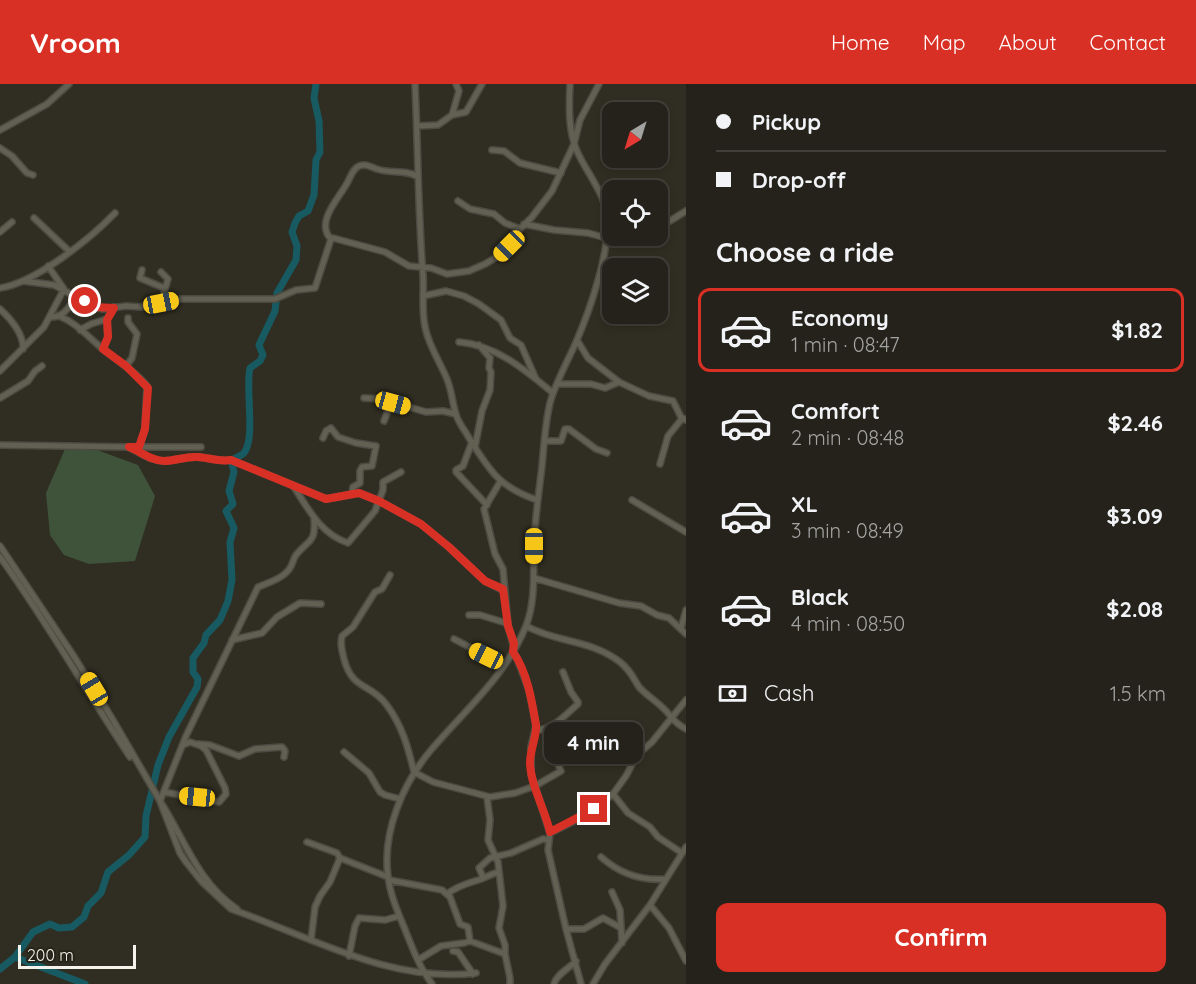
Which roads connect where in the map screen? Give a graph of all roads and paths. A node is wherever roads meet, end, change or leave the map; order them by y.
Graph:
1 (69, 84) edge
2 (415, 84) edge
3 (456, 84) edge
4 (482, 84) edge
5 (570, 84) edge
6 (599, 84) edge
7 (452, 115) junction
8 (417, 126) junction
9 (0, 130) edge
10 (574, 144) junction
11 (0, 148) edge
12 (492, 150) dead end
13 (561, 172) junction
14 (33, 175) dead end
15 (418, 177) junction
16 (602, 199) edge
17 (458, 201) dead end
18 (686, 211) edge
19 (115, 213) dead end
20 (34, 218) dead end
21 (12, 222) dead end
22 (668, 222) edge
23 (522, 226) junction
24 (0, 232) edge
25 (602, 237) edge
26 (331, 239) junction
27 (604, 246) edge
28 (70, 252) junction
29 (48, 266) junction
30 (422, 266) junction
31 (142, 270) dead end
32 (161, 272) dead end
33 (23, 281) junction
34 (0, 288) edge
35 (165, 288) junction
36 (64, 289) junction
37 (423, 296) junction
38 (76, 298) junction
39 (161, 303) junction
40 (114, 308) junction
41 (0, 309) edge
42 (59, 316) junction
43 (50, 317) junction
44 (128, 318) dead end
45 (107, 320) junction
46 (80, 330) junction
47 (577, 340) junction
48 (459, 342) dead end
49 (479, 345) junction
50 (23, 349) junction
51 (103, 349) junction
52 (42, 366) dead end
53 (126, 366) junction
54 (0, 371) edge
55 (536, 379) junction
56 (620, 382) junction
57 (557, 384) junction
58 (553, 393) junction
59 (0, 398) edge
60 (364, 398) dead end
61 (393, 403) junction
62 (455, 414) junction
63 (683, 419) edge
64 (384, 421) dead end
65 (323, 438) dead end
66 (0, 440) edge
67 (545, 441) junction
68 (473, 444) junction
69 (0, 445) edge
70 (17, 445) junction
71 (129, 447) junction
72 (139, 447) junction
73 (201, 447) dead end
74 (606, 453) dead end
75 (660, 464) dead end
76 (401, 472) dead end
77 (500, 482) junction
78 (294, 487) junction
79 (352, 493) junction
80 (537, 500) junction
81 (632, 500) dead end
82 (379, 501) junction
83 (486, 505) junction
84 (314, 519) junction
85 (686, 532) edge
86 (0, 546) edge
87 (0, 557) edge
88 (390, 575) dead end
89 (534, 578) junction
90 (504, 591) junction
91 (321, 604) dead end
92 (686, 610) edge
93 (469, 615) dead end
94 (508, 626) junction
95 (526, 626) junction
96 (681, 628) junction
97 (686, 634) edge
98 (454, 639) dead end
99 (232, 640) junction
100 (514, 650) junction
101 (504, 665) junction
102 (563, 672) dead end
103 (686, 700) edge
104 (670, 718) junction
105 (686, 729) edge
106 (536, 730) junction
107 (196, 744) junction
108 (183, 745) junction
109 (344, 752) dead end
110 (284, 757) dead end
111 (557, 762) dead end
112 (414, 772) junction
113 (146, 780) junction
114 (535, 786) junction
115 (164, 792) junction
116 (613, 794) junction
117 (487, 797) junction
118 (400, 799) junction
119 (160, 801) junction
120 (550, 832) junction
121 (548, 840) junction
122 (307, 842) dead end
123 (685, 849) edge
124 (495, 856) junction
125 (601, 856) dead end
126 (340, 858) junction
127 (499, 872) junction
128 (483, 877) junction
129 (388, 878) junction
130 (665, 879) junction
131 (612, 892) dead end
132 (447, 894) junction
133 (650, 905) junction
134 (399, 916) junction
135 (621, 928) junction
136 (566, 929) junction
137 (310, 940) junction
138 (470, 940) junction
139 (622, 943) junction
140 (453, 951) dead end
141 (505, 954) junction
142 (349, 956) junction
143 (418, 960) junction
144 (686, 961) edge
145 (576, 962) junction
146 (426, 976) junction
147 (432, 984) edge
148 (510, 984) edge
149 (554, 984) edge
150 (581, 984) edge
151 (593, 984) edge

1 - 9 street
2 - 8 street
3 - 7 street
4 - 7 street
5 - 10 street
6 - 10 street
7 - 8 street
8 - 15 street
10 - 13 street
10 - 16 street
11 - 14 street
12 - 13 street
13 - 23 street
15 - 26 street
15 - 30 street
17 - 23 street
18 - 22 street
19 - 28 street
20 - 28 street
21 - 24 street
23 - 25 street
23 - 30 street
26 - 30 street
26 - 39 street
27 - 47 street
28 - 29 street
29 - 33 street
29 - 36 street
30 - 37 street
31 - 35 street
32 - 35 street
33 - 34 street
33 - 36 street
35 - 39 street
36 - 38 street
36 - 43 street
37 - 55 street
37 - 62 street
38 - 40 street
38 - 42 street
39 - 40 street
40 - 45 street
41 - 50 street
42 - 43 street
42 - 46 street
43 - 50 street
44 - 53 street
45 - 46 street
45 - 51 street
46 - 51 street
47 - 56 street
47 - 57 street
48 - 49 street
49 - 55 street
49 - 68 street
50 - 54 street
51 - 53 street
52 - 59 street
53 - 72 street
55 - 58 street
56 - 57 street
56 - 63 street
57 - 58 street
58 - 67 street
60 - 61 street
61 - 62 street
61 - 64 street
62 - 68 street
63 - 75 street
65 - 79 street
66 - 70 street
67 - 74 street
67 - 80 street
68 - 77 street
68 - 83 street
69 - 70 street
70 - 71 street
71 - 72 street
71 - 78 street
72 - 73 street
76 - 82 street
77 - 80 street
77 - 83 street
78 - 79 street
78 - 84 street
79 - 82 street
80 - 89 street
81 - 85 street
82 - 84 street
82 - 90 street
83 - 90 street
84 - 99 street
86 - 113 street
87 - 113 street
88 - 112 street
89 - 95 street
89 - 96 street
90 - 94 street
91 - 99 street
92 - 96 street
93 - 94 street
94 - 100 street
95 - 100 street
95 - 104 street
96 - 97 street
98 - 101 street
99 - 108 street
100 - 101 street
100 - 106 street
101 - 112 street
102 - 106 street
103 - 104 street
104 - 105 street
104 - 116 street
106 - 114 street
107 - 108 street
107 - 110 street
107 - 115 street
108 - 115 street
109 - 118 street
111 - 114 street
112 - 117 street
112 - 118 street
113 - 119 street
114 - 117 street
114 - 120 street
115 - 119 street
116 - 120 street
116 - 123 street
117 - 124 street
118 - 129 street
119 - 137 street
120 - 121 street
121 - 124 street
121 - 136 street
122 - 126 street
123 - 130 street
124 - 127 street
124 - 128 street
125 - 130 street
126 - 129 street
126 - 137 street
127 - 128 street
127 - 141 street
128 - 132 street
129 - 132 street
129 - 134 street
130 - 133 street
131 - 135 street
132 - 138 street
133 - 139 street
133 - 144 street
134 - 142 street
134 - 143 street
135 - 136 street
135 - 139 street
136 - 145 street
137 - 142 street
138 - 141 street
138 - 143 street
139 - 151 street
140 - 146 street
141 - 148 street
142 - 146 street
143 - 146 street
145 - 149 street
145 - 150 street
146 - 147 street

